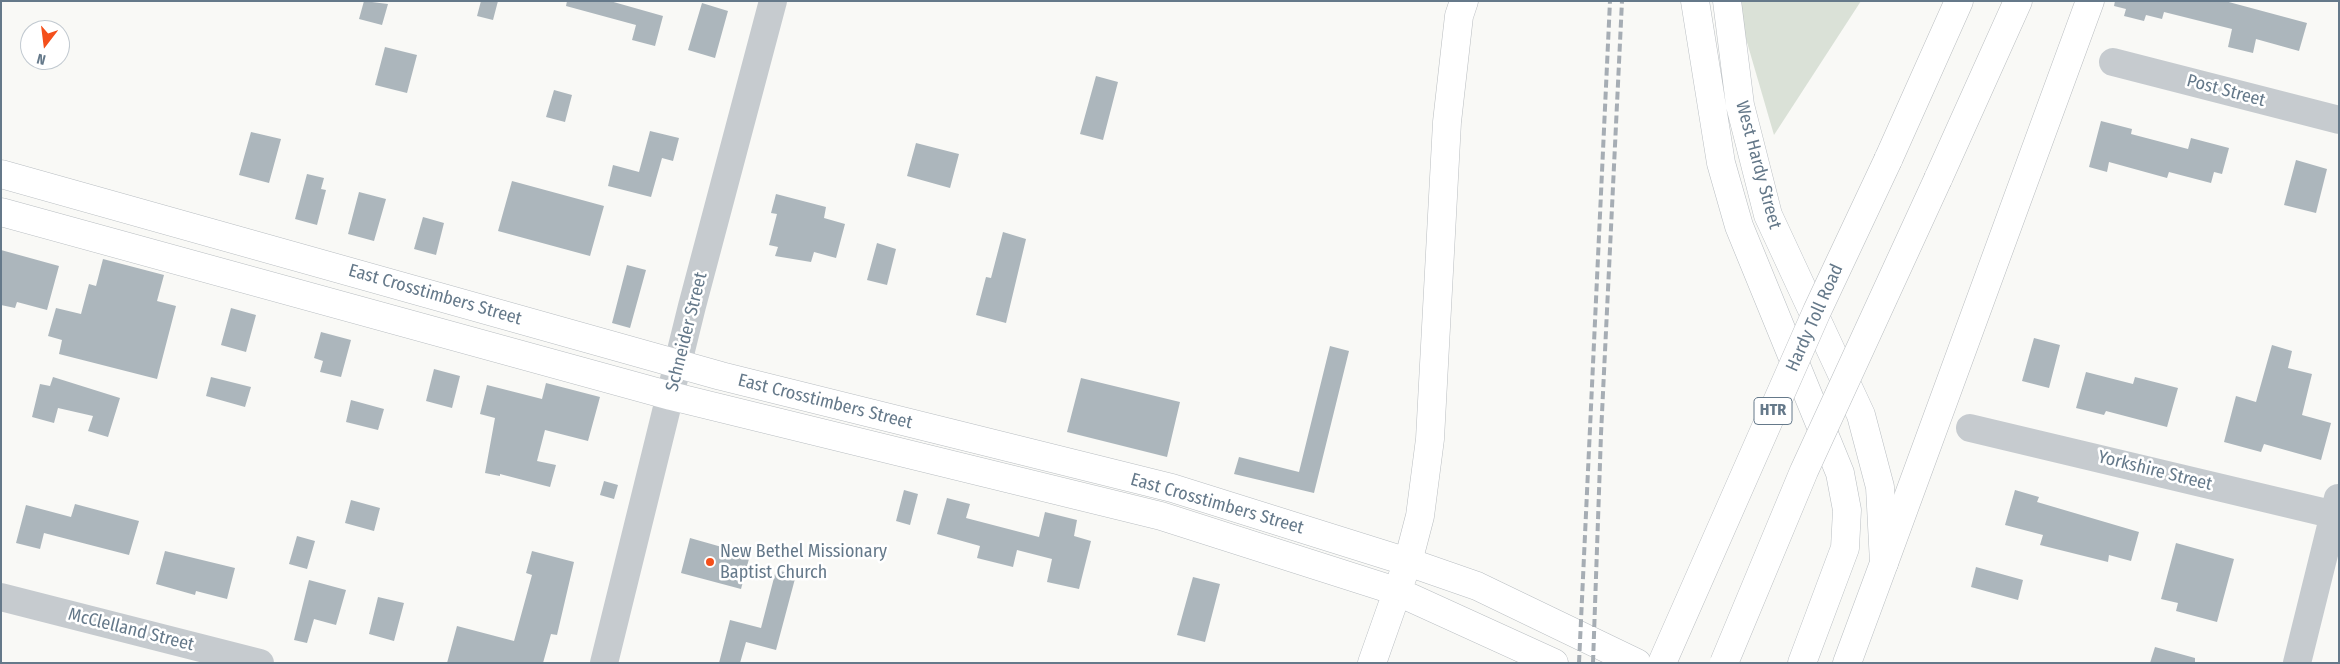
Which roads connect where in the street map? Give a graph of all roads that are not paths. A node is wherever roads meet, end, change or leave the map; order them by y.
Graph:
1 (773, 1) edge
2 (1696, 1) edge
3 (1727, 1) edge
4 (1959, 1) edge
5 (2018, 1) edge
6 (2090, 1) edge
7 (1461, 8) edge
8 (2113, 62) dead end
9 (2339, 120) edge
10 (1, 174) edge
11 (110, 204) junction
12 (1, 212) edge
13 (99, 239) junction
14 (457, 302) junction
15 (447, 335) junction
16 (678, 364) junction
17 (671, 396) junction
18 (1970, 428) dead end
19 (1002, 446) junction
20 (998, 475) junction
21 (1172, 488) junction
22 (2337, 509) edge
23 (1161, 516) junction
24 (1408, 562) junction
25 (1884, 563) junction
26 (1396, 591) junction
27 (1, 597) edge
28 (260, 663) edge
29 (604, 663) edge
30 (1372, 663) edge
31 (1554, 663) edge
32 (1637, 663) edge
33 (1662, 663) edge
34 (1724, 663) edge
35 (1802, 663) edge
36 (1847, 663) edge
37 (2297, 663) edge

1 - 16 street, Schneider Street
2 - 35 main road, West Hardy Street
3 - 25 main road, West Hardy Street
4 - 33 main road, Hardy Toll Road / HTR, bridge
5 - 34 main road, bridge
6 - 25 main road
7 - 24 main road
8 - 9 street, Post Street
10 - 11 main road, East Crosstimbers Street
11 - 13 main road
11 - 14 main road, East Crosstimbers Street
12 - 13 main road, East Crosstimbers Street
13 - 15 main road, East Crosstimbers Street
14 - 15 main road
14 - 16 main road, East Crosstimbers Street
15 - 17 main road, East Crosstimbers Street
16 - 17 street, Schneider Street
16 - 19 main road, East Crosstimbers Street
17 - 20 main road, East Crosstimbers Street
17 - 29 street, Schneider Street
18 - 22 street, Yorkshire Street
19 - 20 main road
19 - 21 main road, East Crosstimbers Street
20 - 23 main road, East Crosstimbers Street
21 - 23 main road
21 - 24 main road, East Crosstimbers Street
22 - 37 street
23 - 26 main road, East Crosstimbers Street
24 - 26 main road
24 - 32 main road, East Crosstimbers Street
25 - 36 main road, West Hardy Street
26 - 30 main road
26 - 31 main road, East Crosstimbers Street
27 - 28 street, McClelland Street

